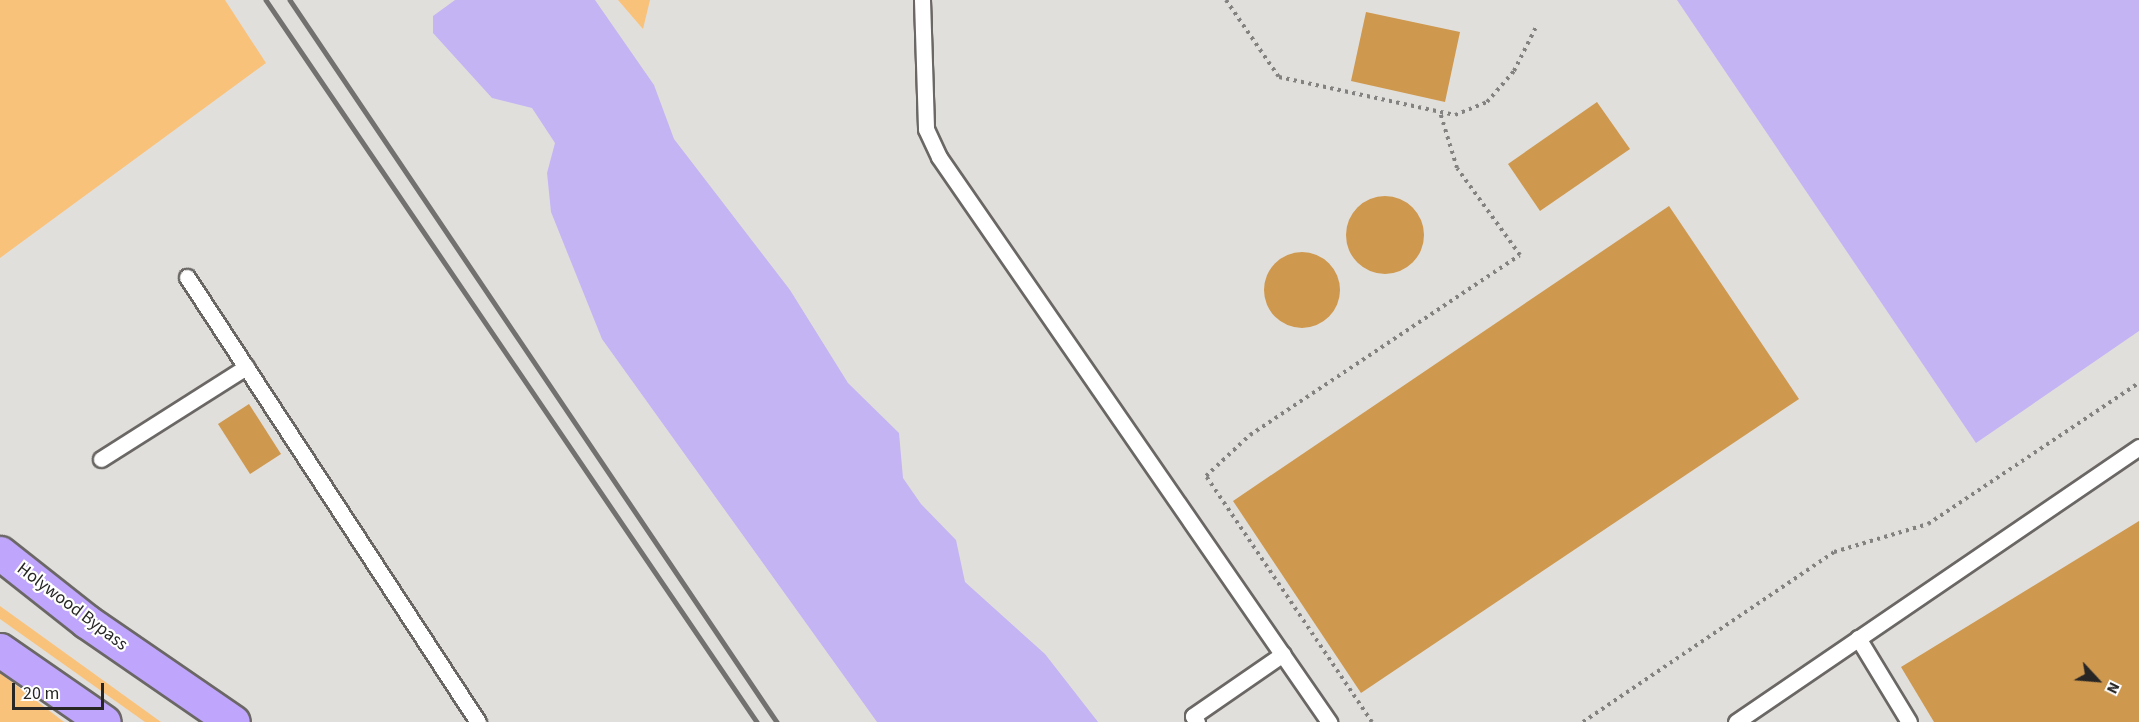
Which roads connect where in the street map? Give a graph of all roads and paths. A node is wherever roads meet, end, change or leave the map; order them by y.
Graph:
1 (922, 0) edge
2 (1226, 0) edge
3 (1537, 25) dead end
4 (1440, 112) junction
5 (187, 277) dead end
6 (246, 367) junction
7 (2139, 383) edge
8 (2139, 447) edge
9 (101, 459) dead end
10 (0, 553) edge
11 (1858, 638) junction
12 (0, 650) edge
13 (1283, 654) junction
14 (104, 722) edge
15 (233, 722) edge
16 (478, 722) edge
17 (1197, 722) edge
18 (1329, 722) edge
19 (1372, 722) edge
20 (1583, 722) edge
21 (1736, 722) edge
22 (1909, 722) edge

1 - 13 lane
2 - 4 path
3 - 4 path
4 - 19 path
5 - 6 lane
6 - 9 lane
6 - 16 lane
7 - 20 path
8 - 11 lane
10 - 15 highway, Holywood Bypass
11 - 21 lane
11 - 22 lane
12 - 14 highway
13 - 17 lane
13 - 18 lane

